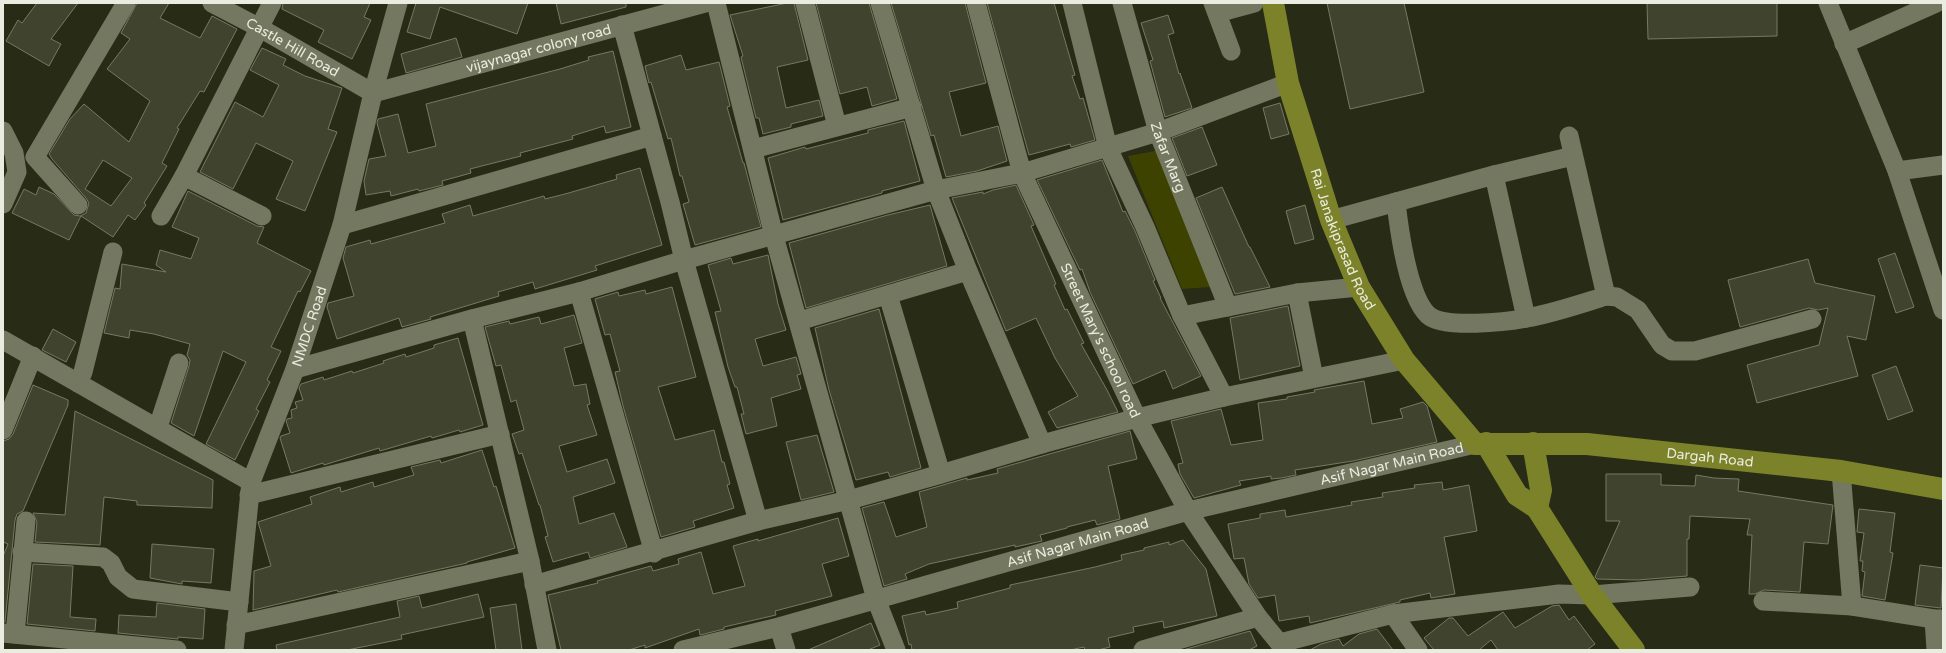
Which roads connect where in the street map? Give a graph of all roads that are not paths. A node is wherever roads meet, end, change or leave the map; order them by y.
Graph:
1 (126, 3) edge
2 (212, 3) edge
3 (272, 3) edge
4 (398, 3) edge
5 (705, 3) edge
6 (716, 3) edge
7 (805, 3) edge
8 (880, 3) edge
9 (976, 3) edge
10 (1072, 3) edge
11 (1122, 3) edge
12 (1254, 3) edge
13 (1273, 3) edge
14 (1828, 3) edge
15 (1936, 3) edge
16 (1215, 8) edge
17 (622, 25) junction
18 (260, 28) junction
19 (1844, 44) junction
20 (1231, 51) dead end
21 (1288, 83) junction
22 (373, 93) junction
23 (912, 107) junction
24 (837, 126) junction
25 (3, 131) edge
26 (1158, 132) junction
27 (652, 136) junction
28 (1569, 136) dead end
29 (1108, 148) junction
30 (753, 149) junction
31 (1573, 156) junction
32 (1943, 165) edge
33 (1897, 171) junction
34 (1022, 173) junction
35 (1494, 175) junction
36 (184, 176) junction
37 (936, 190) junction
38 (1396, 202) junction
39 (3, 204) edge
40 (78, 205) dead end
41 (161, 216) dead end
42 (262, 216) dead end
43 (1331, 220) junction
44 (342, 225) junction
45 (774, 236) junction
46 (113, 252) dead end
47 (684, 260) junction
48 (968, 271) junction
49 (1359, 286) junction
50 (578, 292) junction
51 (1297, 293) junction
52 (888, 295) junction
53 (1606, 296) junction
54 (1228, 307) junction
55 (1943, 310) edge
56 (1182, 316) junction
57 (1526, 318) junction
58 (472, 319) junction
59 (1812, 319) dead end
60 (800, 321) junction
61 (3, 340) edge
62 (32, 356) junction
63 (1404, 360) junction
64 (179, 363) dead end
65 (295, 369) junction
66 (1314, 378) junction
67 (78, 383) junction
68 (1224, 397) junction
69 (1137, 418) junction
70 (158, 427) junction
71 (3, 430) edge
72 (500, 434) junction
73 (1533, 443) junction
74 (1042, 444) junction
75 (1481, 444) junction
76 (1841, 471) junction
77 (941, 474) junction
78 (250, 488) junction
79 (1943, 489) edge
80 (849, 500) junction
81 (1537, 508) junction
82 (1188, 511) junction
83 (26, 521) dead end
84 (758, 521) junction
85 (22, 552) junction
86 (654, 553) junction
87 (530, 561) junction
88 (534, 585) junction
89 (1690, 587) dead end
90 (1592, 595) junction
91 (876, 599) junction
92 (1763, 601) dead end
93 (239, 602) junction
94 (1852, 606) junction
95 (1393, 614) junction
96 (1258, 617) junction
97 (1938, 619) edge
98 (236, 625) junction
99 (779, 627) junction
100 (9, 634) edge
101 (1282, 646) edge
102 (1628, 648) edge
103 (1150, 649) edge
104 (177, 650) edge
105 (234, 650) edge
106 (546, 650) edge
107 (683, 650) edge
108 (786, 650) edge
109 (896, 650) edge
110 (1418, 650) edge
111 (1936, 650) edge

1 - 40 street
2 - 18 street, Castle Hill Road
3 - 18 street
4 - 22 street, NMDC Road
5 - 17 street, vijaynagar colony road
6 - 30 street
7 - 24 street
8 - 23 street
9 - 34 street, Street Mary's school road
10 - 29 street
11 - 26 street, Zafar Marg
12 - 16 street
13 - 21 main road, Rai Janakiprasad Road
14 - 19 street
15 - 19 street
16 - 20 street
17 - 22 street, vijaynagar colony road
17 - 27 street
18 - 22 street, Castle Hill Road
18 - 36 street
19 - 33 street
21 - 26 street
21 - 43 main road, Rai Janakiprasad Road
22 - 44 street, NMDC Road
23 - 24 street
23 - 37 street
24 - 30 street
25 - 39 street
26 - 29 street
26 - 54 street, Zafar Marg
27 - 44 street
27 - 47 street
28 - 31 street
29 - 34 street
29 - 56 street
30 - 45 street
31 - 35 street
31 - 53 street
32 - 33 street
33 - 55 street
34 - 37 street
34 - 69 street, Street Mary's school road
35 - 38 street
35 - 57 street
36 - 41 street
36 - 42 street
37 - 45 street
37 - 48 street
38 - 43 street
38 - 57 street
43 - 49 main road, Rai Janakiprasad Road
44 - 65 street, NMDC Road
45 - 47 street
45 - 60 street
46 - 67 street
47 - 50 street
47 - 84 street
48 - 52 street
48 - 74 street
49 - 51 street
49 - 63 main road, Rai Janakiprasad Road
50 - 58 street
50 - 86 street
51 - 54 street
51 - 66 street
52 - 60 street
52 - 77 street
53 - 57 street
53 - 59 street
54 - 56 street
56 - 68 street
58 - 65 street
58 - 72 street
60 - 80 street
61 - 62 street
62 - 67 street
62 - 71 street
63 - 66 street
63 - 75 main road, Rai Janakiprasad Road
64 - 70 street
65 - 78 street, NMDC Road
66 - 68 street
67 - 70 street
68 - 69 street
69 - 74 street
69 - 82 street, Street Mary's school road
70 - 78 street
72 - 78 street
72 - 87 street
73 - 75 main road, Dargah Road
73 - 76 main road, Dargah Road
73 - 81 main road
74 - 77 street
75 - 81 main road, Rai Janakiprasad Road
75 - 82 street, Asif Nagar Main Road
76 - 79 main road, Dargah Road
76 - 94 street
77 - 80 street
78 - 93 street, NMDC Road
80 - 84 street
80 - 91 street
81 - 90 main road
82 - 91 street, Asif Nagar Main Road
82 - 96 street, Street Mary's school road
83 - 85 street
84 - 86 street
85 - 93 street
85 - 100 street
86 - 88 street
87 - 88 street
87 - 98 street
88 - 106 street
89 - 90 street
90 - 95 street
90 - 102 main road
91 - 99 street, Asif Nagar Main Road
91 - 109 street
92 - 94 street
93 - 98 street, NMDC Road
94 - 97 street
95 - 101 street
95 - 110 street
96 - 101 street, Street Mary's school road
96 - 103 street
97 - 111 street
98 - 105 street, NMDC Road
99 - 107 street, Asif Nagar Main Road
99 - 108 street
100 - 104 street

